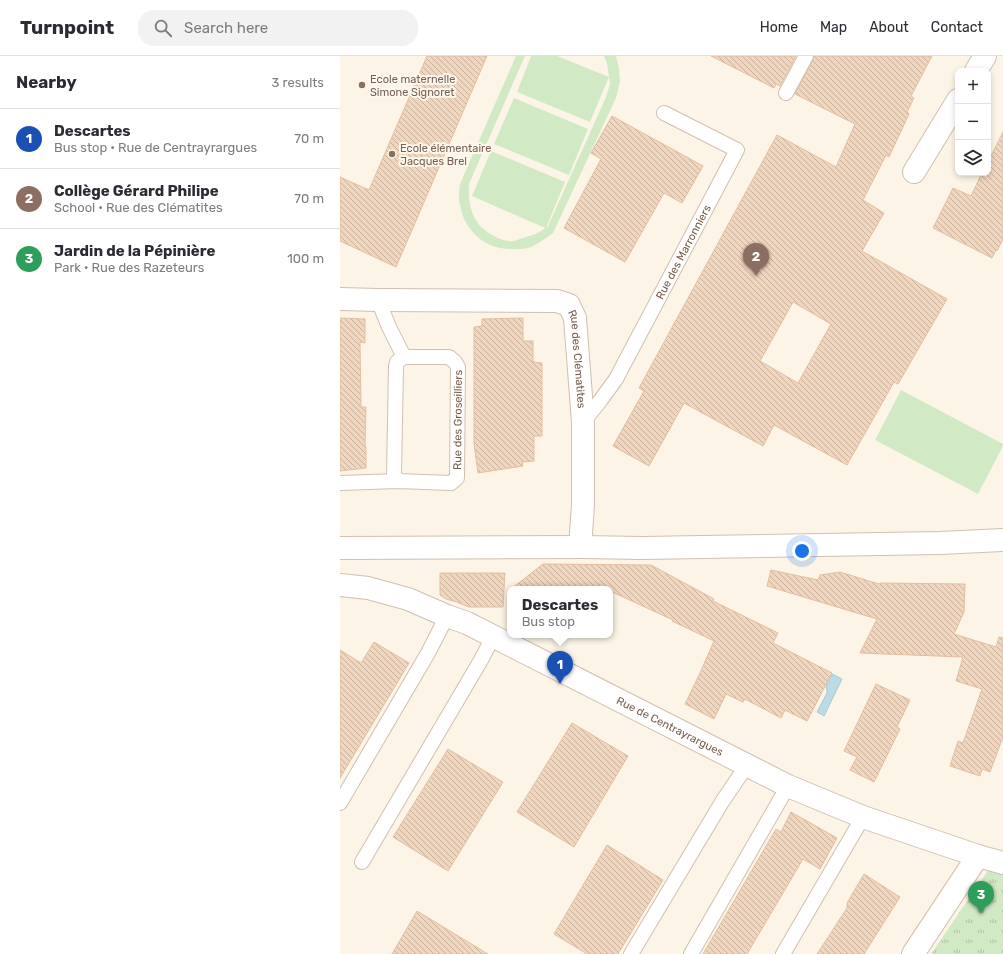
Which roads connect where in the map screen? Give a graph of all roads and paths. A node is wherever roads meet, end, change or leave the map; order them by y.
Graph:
1 (806, 56) edge
2 (985, 56) edge
3 (978, 68) edge
4 (786, 93) dead end
5 (956, 104) edge
6 (664, 113) dead end
7 (914, 172) dead end
8 (340, 299) edge
9 (378, 300) junction
10 (404, 357) junction
11 (583, 422) junction
12 (398, 482) junction
13 (340, 483) edge
14 (1003, 540) edge
15 (582, 547) junction
16 (340, 548) edge
17 (340, 585) edge
18 (447, 616) junction
19 (493, 637) junction
20 (747, 765) junction
21 (788, 786) junction
22 (340, 803) edge
23 (863, 817) junction
24 (978, 856) junction
25 (362, 862) dead end
26 (1003, 863) edge
27 (632, 954) edge
28 (691, 954) edge
29 (783, 954) edge
30 (913, 954) edge

1 - 4 lane
2 - 3 street
5 - 7 street
6 - 11 lane, Rue des Marronniers
8 - 9 street, Rue des Clématites
9 - 10 lane
9 - 11 street, Rue des Clématites
10 - 12 lane
10 - 12 lane, Rue des Groseilliers
11 - 15 street, Rue des Clématites
12 - 13 lane, Rue des Groseilliers
14 - 15 street
15 - 16 street
17 - 18 street, Rue de Centrayrargues
18 - 19 street, Rue de Centrayrargues
18 - 22 lane
19 - 20 street, Rue de Centrayrargues
19 - 25 lane
20 - 21 street, Rue de Centrayrargues
20 - 27 lane
21 - 23 street, Rue de Centrayrargues
21 - 28 lane
23 - 24 street, Rue de Centrayrargues
23 - 29 lane
24 - 26 street, Rue de Centrayrargues
24 - 30 street

